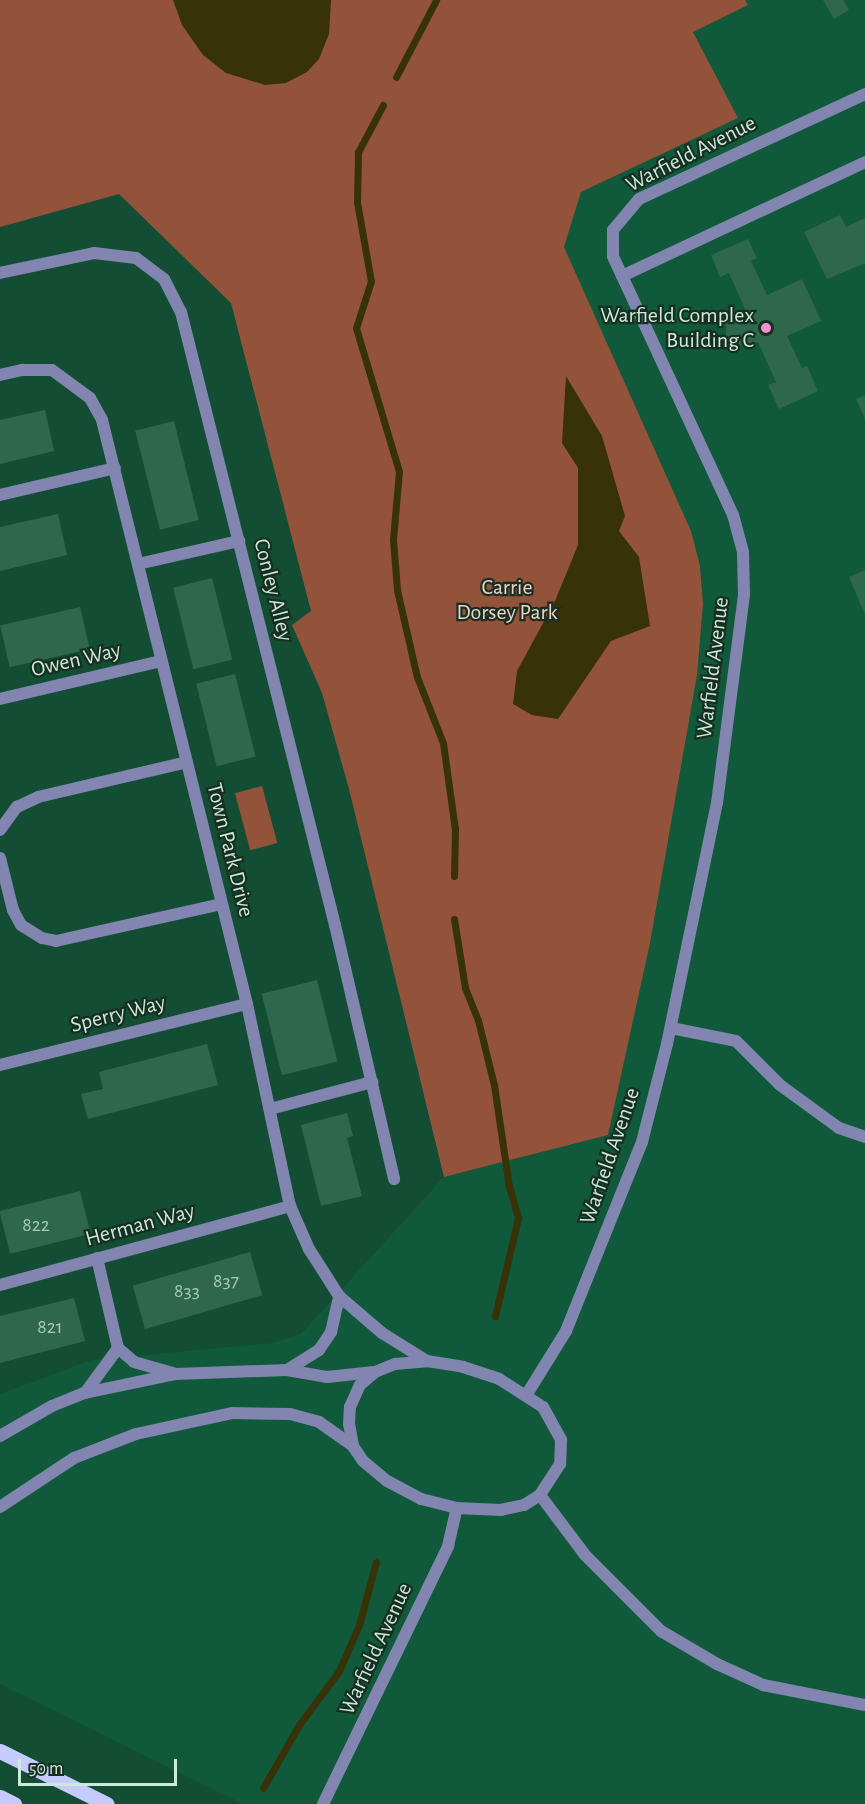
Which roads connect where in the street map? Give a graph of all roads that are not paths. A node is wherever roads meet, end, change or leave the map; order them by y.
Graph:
1 (865, 94) edge
2 (865, 162) edge
3 (0, 273) edge
4 (622, 276) junction
5 (0, 375) edge
6 (115, 468) junction
7 (0, 495) edge
8 (239, 541) junction
9 (138, 564) junction
10 (161, 661) junction
11 (0, 699) edge
12 (187, 762) junction
13 (0, 830) edge
14 (0, 858) edge
15 (221, 904) junction
16 (247, 1004) junction
17 (671, 1028) junction
18 (0, 1065) edge
19 (372, 1082) junction
20 (270, 1109) junction
21 (865, 1137) edge
22 (394, 1179) dead end
23 (290, 1206) junction
24 (97, 1258) junction
25 (0, 1285) edge
26 (339, 1296) junction
27 (118, 1348) junction
28 (427, 1362) junction
29 (287, 1370) junction
30 (375, 1372) junction
31 (176, 1374) junction
32 (85, 1393) junction
33 (527, 1394) junction
34 (0, 1436) edge
35 (353, 1446) junction
36 (540, 1495) junction
37 (0, 1507) edge
38 (457, 1508) junction
39 (865, 1705) edge
40 (0, 1743) edge
41 (0, 1751) edge
42 (33, 1767) junction
43 (0, 1797) edge
44 (14, 1804) edge
45 (107, 1804) edge
46 (323, 1804) edge

1 - 4 street, Warfield Avenue
2 - 4 street
3 - 8 street, Conley Alley
4 - 17 street, Warfield Avenue
5 - 6 street, Town Park Drive
6 - 7 street
6 - 9 street, Town Park Drive
8 - 9 street
8 - 19 street, Conley Alley
9 - 10 street, Town Park Drive
10 - 11 street, Owen Way
10 - 12 street, Town Park Drive
12 - 13 street
12 - 15 street, Town Park Drive
14 - 15 street
15 - 16 street, Town Park Drive
16 - 18 street, Sperry Way
16 - 20 street, Town Park Drive
17 - 21 street
17 - 33 street, Warfield Avenue
19 - 20 street
19 - 22 street, Conley Alley
20 - 23 street, Town Park Drive
23 - 24 street, Herman Way
23 - 26 street, Town Park Drive
24 - 25 street, Herman Way
24 - 27 street
26 - 28 street, Town Park Drive
26 - 29 street
27 - 31 street
27 - 32 street
28 - 30 street
28 - 33 street
29 - 30 street
29 - 31 street
30 - 35 street
31 - 32 street
32 - 34 street
33 - 36 street
35 - 37 street
35 - 38 street
36 - 38 street
36 - 39 street
38 - 46 street, Warfield Avenue
40 - 42 main road
41 - 42 main road
42 - 45 main road
43 - 44 main road

